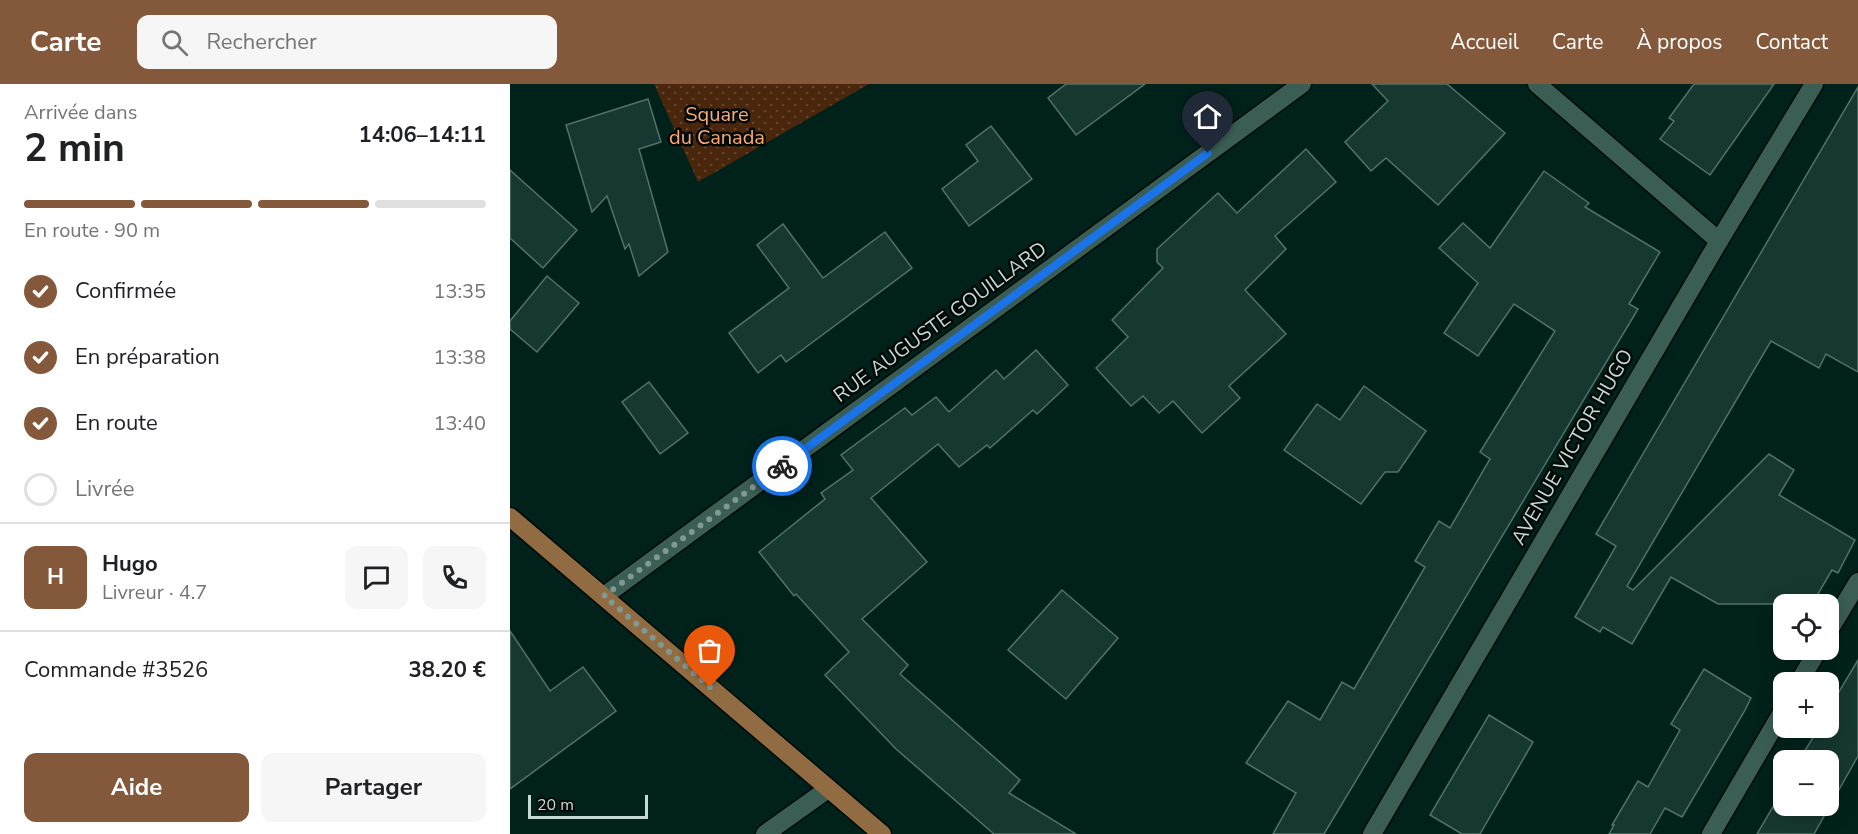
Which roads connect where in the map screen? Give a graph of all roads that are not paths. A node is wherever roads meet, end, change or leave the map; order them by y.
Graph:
1 (1302, 84) edge
2 (1537, 84) edge
3 (1814, 84) edge
4 (1719, 241) junction
5 (510, 517) edge
6 (1858, 582) edge
7 (604, 596) junction
8 (1839, 614) edge
9 (1773, 728) edge
10 (828, 789) junction
11 (765, 834) edge
12 (882, 834) edge
13 (1372, 834) edge
14 (1711, 834) edge

1 - 7 street, RUE AUGUSTE GOUILLARD
2 - 4 street
3 - 4 street, AVENUE VICTOR HUGO
4 - 13 street, AVENUE VICTOR HUGO
5 - 7 main road
6 - 8 street
7 - 10 main road
9 - 14 street
10 - 11 street
10 - 12 main road

